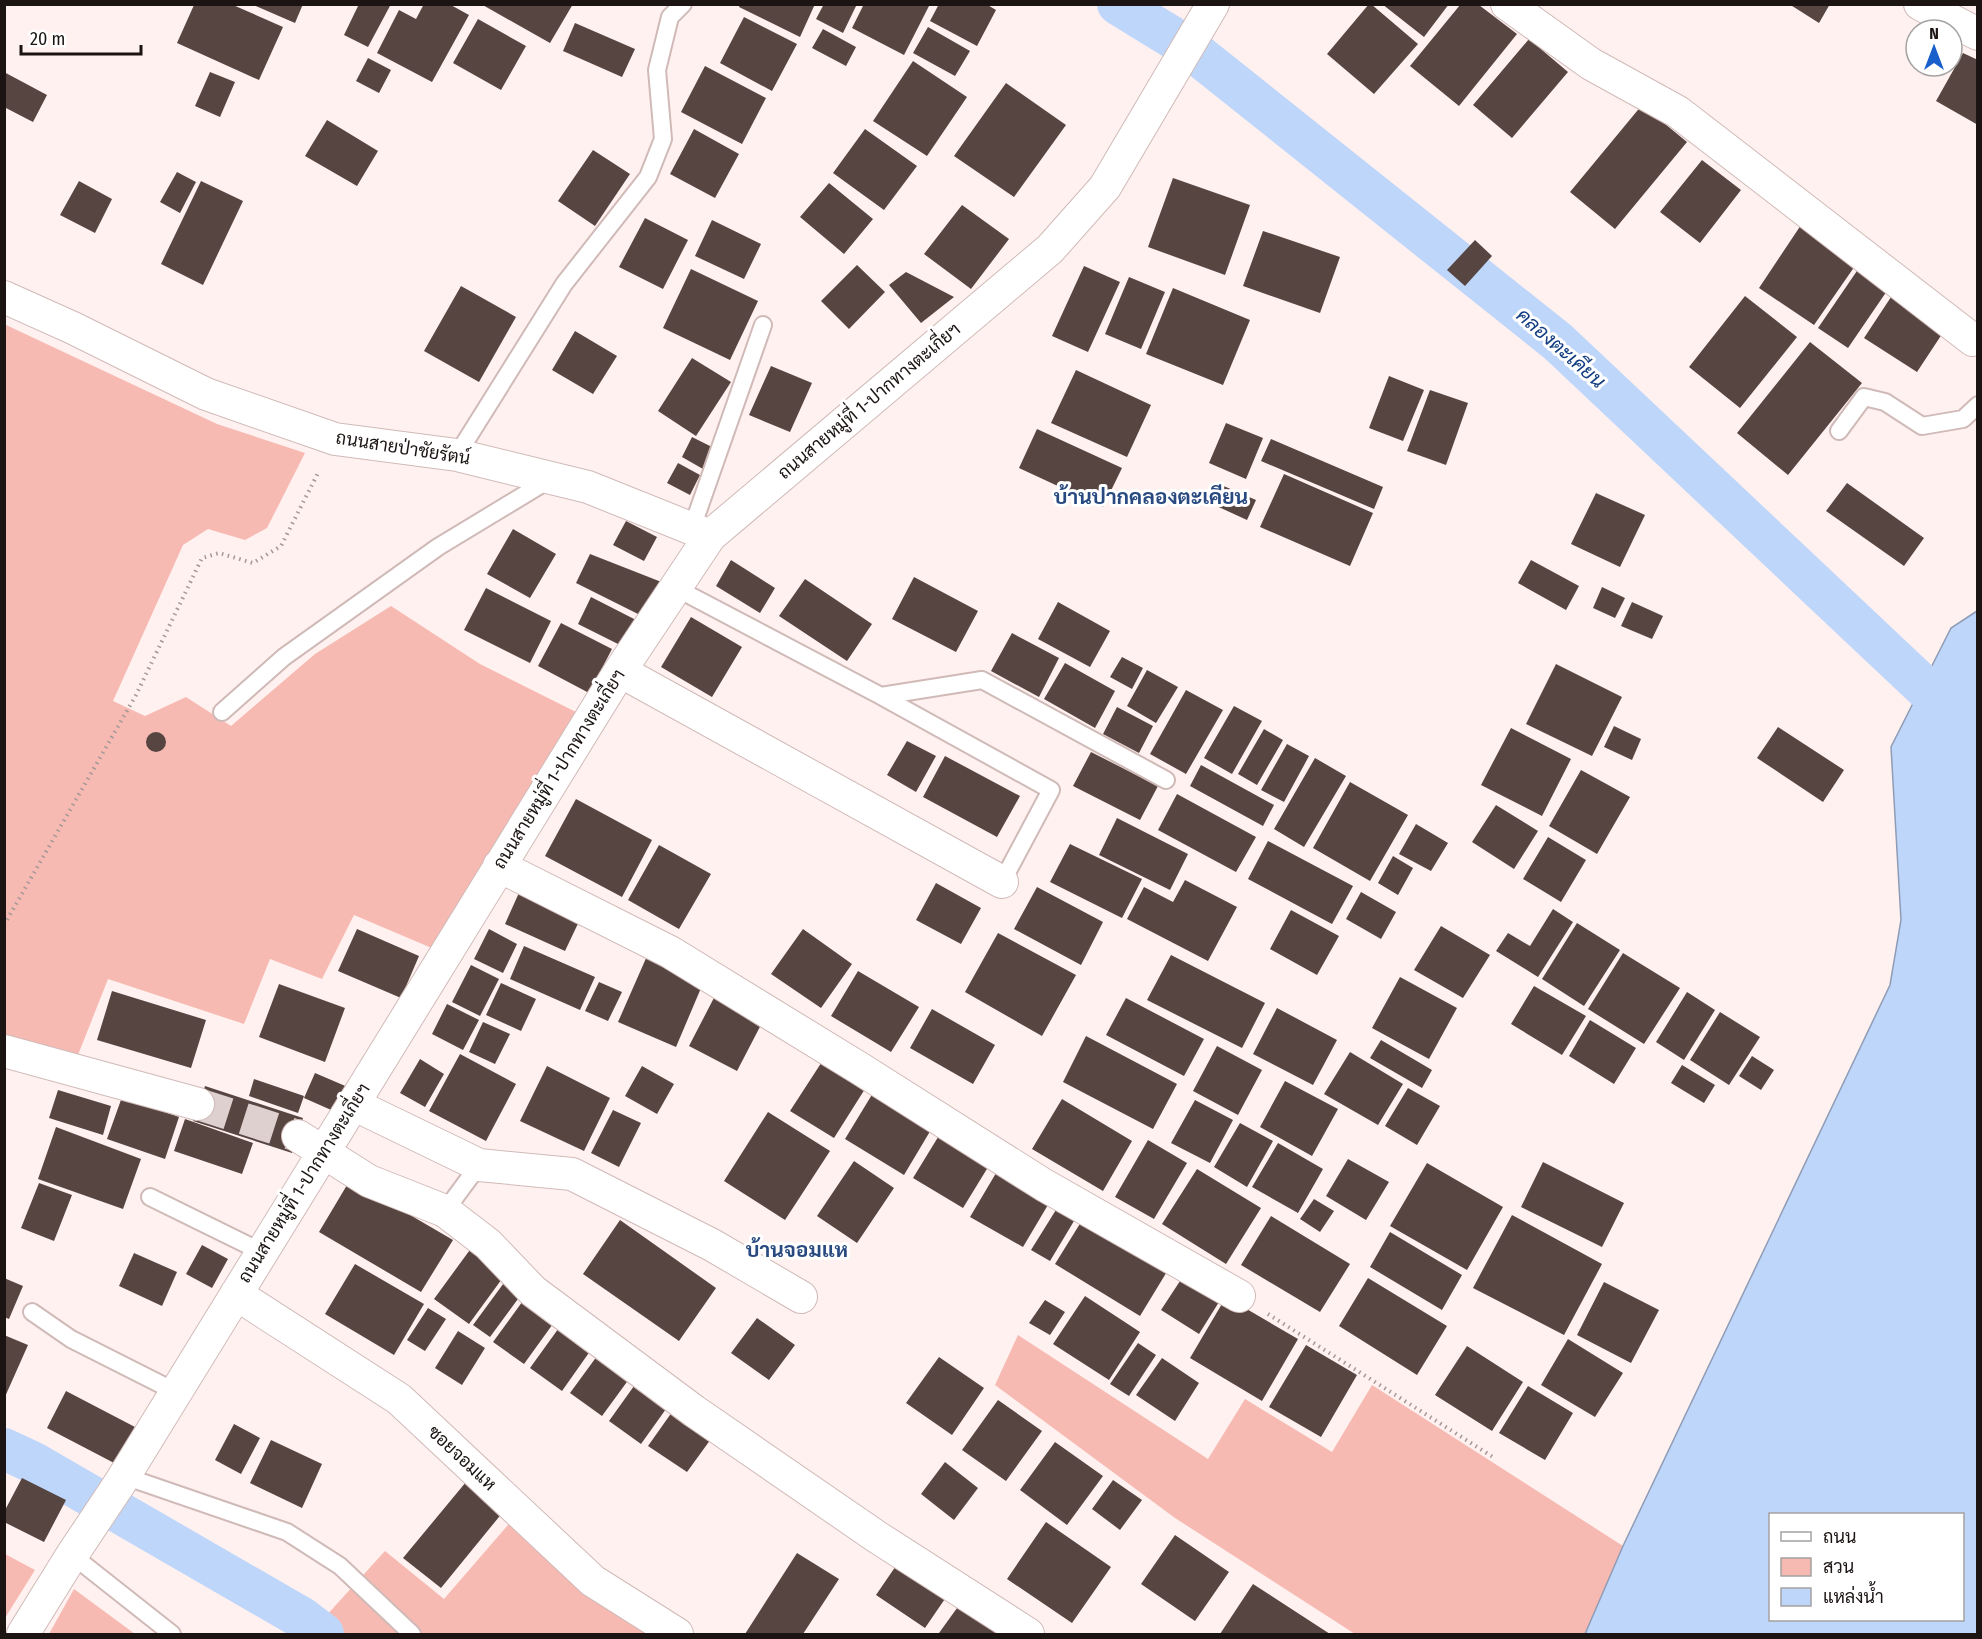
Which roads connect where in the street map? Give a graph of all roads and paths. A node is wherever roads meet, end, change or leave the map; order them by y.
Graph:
1 (683, 4) edge
2 (1213, 4) edge
3 (1507, 4) edge
4 (1920, 4) edge
5 (1977, 34) edge
6 (4, 297) edge
7 (763, 325) dead end
8 (1975, 345) edge
9 (1977, 405) edge
10 (1839, 431) dead end
11 (335, 439) junction
12 (457, 455) junction
13 (552, 478) junction
14 (701, 532) junction
15 (674, 587) junction
16 (620, 671) junction
17 (881, 696) junction
18 (222, 712) dead end
19 (1166, 780) dead end
20 (499, 866) junction
21 (1002, 882) joint
22 (4, 925) edge
23 (4, 1051) edge
24 (198, 1104) tunnel mouth
25 (353, 1104) junction
26 (311, 1144) junction
27 (478, 1165) junction
28 (150, 1197) dead end
29 (446, 1211) junction
30 (262, 1252) junction
31 (236, 1294) junction
32 (1239, 1296) joint
33 (801, 1297) dead end
34 (32, 1312) dead end
35 (176, 1392) junction
36 (1493, 1457) dead end
37 (122, 1480) junction
38 (72, 1555) junction
39 (23, 1635) edge
40 (172, 1635) edge
41 (412, 1635) edge
42 (677, 1635) edge
43 (1028, 1635) edge

1 - 12 lane
2 - 14 street, ถนนสายหมู่ที่ 1-ปากทางตะเกี่ยฯ
3 - 8 street
4 - 5 street
6 - 11 street, ถนนสายป่าชัยรัตน์
7 - 14 lane
9 - 10 lane
11 - 12 street, ถนนสายป่าชัยรัตน์
11 - 22 path
12 - 13 street, ถนนสายป่าชัยรัตน์
13 - 14 street, ถนนสายป่าชัยรัตน์
13 - 18 lane
14 - 15 street, ถนนสายหมู่ที่ 1-ปากทางตะเกี่ยฯ
15 - 16 street, ถนนสายหมู่ที่ 1-ปากทางตะเกี่ยฯ
15 - 17 lane
16 - 20 street, ถนนสายหมู่ที่ 1-ปากทางตะเกี่ยฯ
16 - 21 street
17 - 19 lane
17 - 21 lane
20 - 25 street, ถนนสายหมู่ที่ 1-ปากทางตะเกี่ยฯ
20 - 32 street
23 - 24 street
25 - 26 street, ถนนสายหมู่ที่ 1-ปากทางตะเกี่ยฯ
25 - 27 street
26 - 29 street
26 - 30 street, ถนนสายหมู่ที่ 1-ปากทางตะเกี่ยฯ
27 - 29 lane
27 - 33 street
28 - 30 lane
29 - 43 street
30 - 31 street, ถนนสายหมู่ที่ 1-ปากทางตะเกี่ยฯ
31 - 35 street, ถนนสายหมู่ที่ 1-ปากทางตะเกี่ยฯ
31 - 42 street, ซอยจอมแห
32 - 36 path
34 - 35 lane
35 - 37 street, ถนนสายหมู่ที่ 1-ปากทางตะเกี่ยฯ
37 - 38 street, ถนนสายหมู่ที่ 1-ปากทางตะเกี่ยฯ
37 - 41 lane
38 - 39 street, ถนนสายหมู่ที่ 1-ปากทางตะเกี่ยฯ
38 - 40 lane

